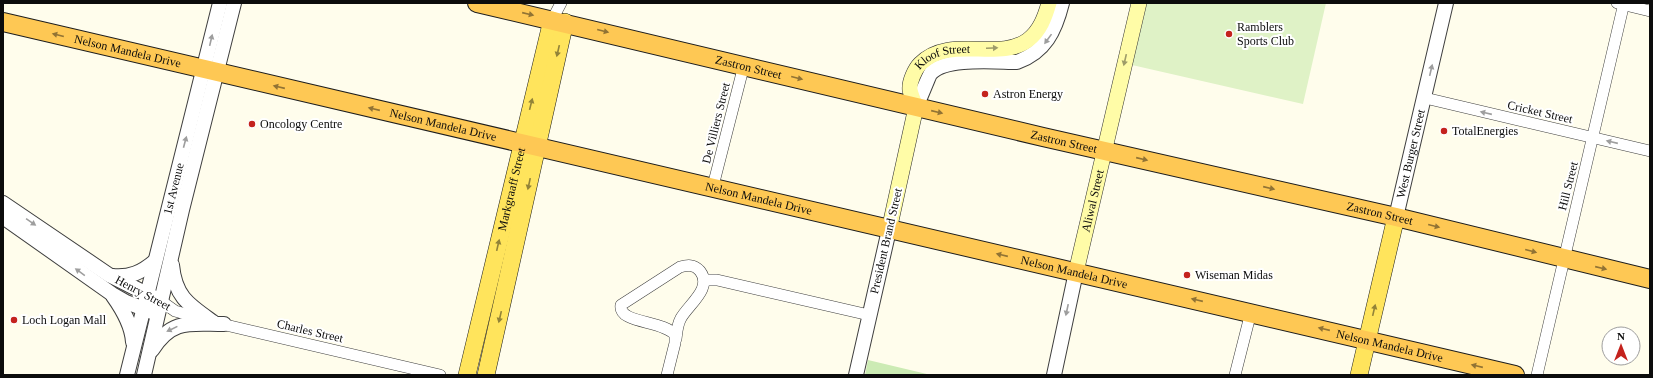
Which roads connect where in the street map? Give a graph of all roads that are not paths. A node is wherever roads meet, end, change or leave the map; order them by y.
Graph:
1 (220, 3) edge
2 (234, 3) edge
3 (477, 3) edge
4 (1049, 3) edge
5 (1062, 3) edge
6 (1139, 3) edge
7 (1446, 3) edge
8 (1621, 4) edge
9 (1650, 11) edge
10 (560, 13) edge
11 (3, 22) edge
12 (744, 65) junction
13 (211, 71) junction
14 (1425, 98) junction
15 (916, 107) junction
16 (1593, 138) junction
17 (529, 144) junction
18 (1104, 150) junction
19 (1650, 151) edge
20 (713, 186) junction
21 (3, 203) edge
22 (3, 217) edge
23 (1396, 217) junction
24 (889, 230) junction
25 (171, 256) junction
26 (1563, 259) junction
27 (155, 261) junction
28 (1076, 272) junction
29 (109, 275) junction
30 (704, 280) junction
31 (1650, 280) edge
32 (112, 294) junction
33 (147, 294) junction
34 (159, 307) junction
35 (143, 310) junction
36 (175, 310) joint
37 (1251, 312) junction
38 (869, 315) junction
39 (219, 323) junction
40 (676, 339) junction
41 (1367, 340) junction
42 (133, 351) junction
43 (148, 358) junction
44 (128, 375) edge
45 (144, 375) edge
46 (440, 375) edge
47 (467, 375) edge
48 (486, 375) edge
49 (667, 375) edge
50 (856, 375) edge
51 (1054, 375) edge
52 (1235, 375) edge
53 (1359, 375) edge
54 (1515, 375) edge
55 (1537, 375) edge

13 -> 1 street, 1st Avenue
2 - 13 street, 1st Avenue
3 -> 10 highway, Zastron Street
15 -> 4 main road, Kloof Street
5 -> 15 street, Kloof Street
6 -> 18 main road, Aliwal Street
14 -> 7 street, West Burger Street
8 - 9 street
8 - 16 street, Hill Street
10 -> 12 highway, Zastron Street
10 - 17 main road, Markgraaff Street
13 -> 11 highway, Nelson Mandela Drive
12 -> 15 highway, Zastron Street
12 - 20 street, De Villiers Street
17 -> 13 highway, Nelson Mandela Drive
13 - 25 street, 1st Avenue
27 -> 13 street, 1st Avenue
16 -> 14 street, Cricket Street
14 - 23 street, West Burger Street
15 -> 18 highway, Zastron Street
15 - 24 main road, President Brand Street
19 -> 16 street, Cricket Street
16 - 26 street, Hill Street
17 - 20 highway, Nelson Mandela Drive
47 -> 17 main road, Markgraaff Street
17 -> 48 main road, Markgraaff Street
18 -> 23 highway, Zastron Street
18 - 28 main road, Aliwal Street
20 - 24 highway, Nelson Mandela Drive
21 -> 29 street, Henry Street
32 -> 22 street, Henry Street
23 -> 26 highway, Zastron Street
41 -> 23 main road, West Burger Street
28 -> 24 highway, Nelson Mandela Drive
24 - 38 street, President Brand Street
25 - 34 street, 1st Avenue
25 - 39 street
26 -> 31 highway, Zastron Street
26 - 55 street, Hill Street
27 - 29 street
27 - 33 street, 1st Avenue
37 -> 28 highway, Nelson Mandela Drive
28 -> 51 street, Aliwal Street
29 - 33 street, Henry Street
30 - 38 street
30 - 40 street
30 - 40 street
32 - 35 street, Henry Street
32 - 42 street
33 - 34 street, Henry Street
33 - 35 street, 1st Avenue
34 - 35 street, Henry Street
34 - 36 street, Henry Street
34 - 43 street, 1st Avenue
35 - 42 street, 1st Avenue
36 - 39 street, Charles Street
41 -> 37 highway, Nelson Mandela Drive
37 - 52 street
38 - 50 street, President Brand Street
39 -> 43 street
39 - 46 street, Charles Street
40 - 49 street
41 - 53 main road, West Burger Street
54 -> 41 highway, Nelson Mandela Drive
42 - 44 street, 1st Avenue
43 - 45 street, 1st Avenue

